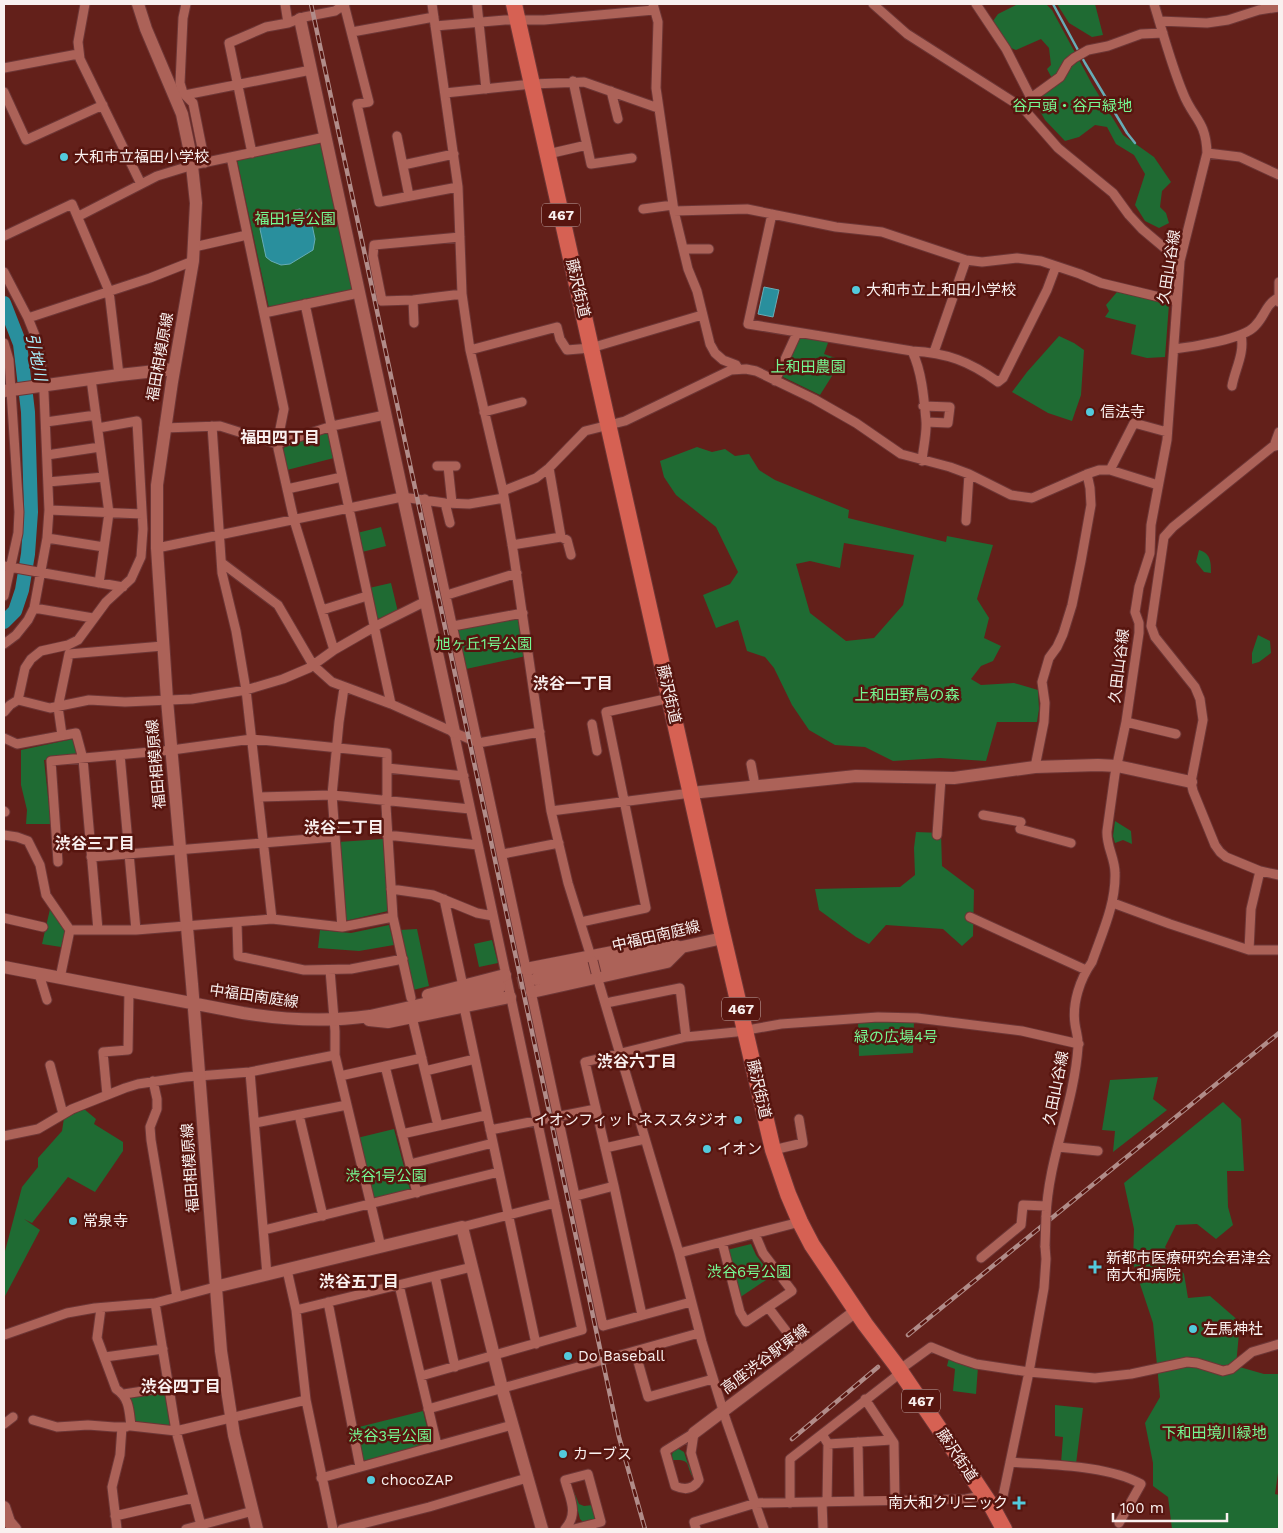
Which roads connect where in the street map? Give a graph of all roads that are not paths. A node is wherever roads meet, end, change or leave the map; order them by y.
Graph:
1 (84, 4) edge
2 (138, 4) edge
3 (186, 4) edge
4 (285, 4) edge
5 (344, 4) edge
6 (432, 4) edge
7 (477, 4) edge
8 (514, 4) edge
9 (873, 4) edge
10 (976, 4) edge
11 (1154, 4) edge
12 (654, 7) edge
13 (1279, 7) edge
14 (434, 16) junction
15 (294, 21) junction
16 (518, 21) junction
17 (1159, 21) junction
18 (478, 22) junction
19 (435, 26) junction
20 (352, 32) junction
21 (1162, 33) junction
22 (78, 54) junction
23 (4, 68) edge
24 (311, 70) junction
25 (573, 81) junction
26 (532, 84) junction
27 (238, 85) junction
28 (486, 89) junction
29 (611, 91) junction
30 (4, 92) edge
31 (445, 93) junction
32 (185, 95) junction
33 (1031, 98) junction
34 (103, 105) junction
35 (658, 108) junction
36 (1023, 108) junction
37 (618, 119) dead end
38 (397, 136) dead end
39 (325, 137) junction
40 (587, 145) junction
41 (252, 152) junction
42 (1207, 152) junction
43 (454, 154) junction
44 (548, 154) junction
45 (231, 157) junction
46 (632, 158) dead end
47 (199, 164) junction
48 (403, 165) junction
49 (1279, 175) edge
50 (141, 184) junction
51 (458, 187) junction
52 (409, 196) junction
53 (674, 208) junction
54 (643, 209) dead end
55 (772, 214) junction
56 (79, 216) junction
57 (247, 234) junction
58 (4, 236) edge
59 (460, 237) junction
60 (194, 247) junction
61 (684, 249) junction
62 (709, 249) dead end
63 (966, 260) junction
64 (193, 261) junction
65 (1180, 261) junction
66 (1056, 266) junction
67 (4, 272) edge
68 (1279, 282) edge
69 (109, 291) junction
70 (359, 293) junction
71 (462, 294) junction
72 (1279, 299) edge
73 (413, 300) junction
74 (1176, 302) junction
75 (305, 304) junction
76 (264, 313) junction
77 (702, 314) junction
78 (28, 318) junction
79 (414, 323) dead end
80 (797, 333) junction
81 (1241, 335) junction
82 (4, 343) edge
83 (591, 348) junction
84 (1174, 349) junction
85 (470, 350) junction
86 (912, 351) junction
87 (934, 352) junction
88 (738, 369) junction
89 (174, 370) junction
90 (119, 375) junction
91 (91, 379) junction
92 (775, 381) junction
93 (1232, 386) dead end
94 (40, 387) junction
95 (11, 391) edge
96 (522, 402) dead end
97 (923, 406) junction
98 (484, 412) junction
99 (96, 415) junction
100 (385, 415) junction
101 (46, 422) junction
102 (926, 422) junction
103 (212, 426) junction
104 (332, 426) junction
105 (609, 426) junction
106 (98, 428) junction
107 (164, 428) junction
108 (1167, 432) junction
109 (1279, 432) edge
110 (277, 444) junction
111 (1277, 445) edge
112 (100, 447) junction
113 (47, 455) junction
114 (922, 460) junction
115 (437, 466) dead end
116 (550, 468) junction
117 (1110, 470) junction
118 (969, 474) junction
119 (1087, 474) junction
120 (104, 477) junction
121 (342, 477) junction
122 (48, 482) junction
123 (1158, 485) junction
124 (287, 489) junction
125 (503, 494) junction
126 (402, 497) junction
127 (425, 499) junction
128 (448, 503) junction
129 (348, 508) junction
130 (49, 510) junction
131 (109, 512) junction
132 (142, 514) junction
133 (294, 520) junction
134 (966, 521) dead end
135 (450, 522) dead end
136 (220, 536) junction
137 (561, 537) junction
138 (47, 538) junction
139 (512, 545) junction
140 (104, 547) junction
141 (157, 548) junction
142 (571, 555) dead end
143 (222, 563) junction
144 (10, 567) edge
145 (36, 572) junction
146 (517, 573) junction
147 (99, 583) junction
148 (123, 587) junction
149 (447, 595) junction
150 (4, 596) edge
151 (367, 596) junction
152 (426, 601) junction
153 (34, 608) junction
154 (322, 610) junction
155 (523, 613) junction
156 (93, 618) junction
157 (453, 626) junction
158 (374, 627) junction
159 (4, 644) edge
160 (163, 646) junction
161 (334, 650) junction
162 (313, 665) junction
163 (344, 688) junction
164 (246, 690) junction
165 (670, 698) junction
166 (18, 700) junction
167 (167, 700) junction
168 (391, 704) junction
169 (58, 707) junction
170 (4, 712) edge
171 (1126, 722) junction
172 (592, 724) dead end
173 (454, 732) junction
174 (540, 732) junction
175 (610, 734) junction
176 (1176, 734) dead end
177 (62, 735) junction
178 (4, 738) edge
179 (595, 738) junction
180 (252, 739) junction
181 (478, 743) junction
182 (336, 748) junction
183 (172, 750) junction
184 (597, 750) dead end
185 (120, 755) junction
186 (83, 759) junction
187 (751, 764) dead end
188 (1117, 766) junction
189 (1035, 767) junction
190 (387, 768) junction
191 (464, 776) junction
192 (941, 778) junction
193 (1190, 782) junction
194 (755, 785) junction
195 (691, 793) junction
196 (332, 795) junction
197 (259, 797) junction
198 (387, 801) junction
199 (624, 802) junction
200 (470, 809) junction
201 (551, 811) junction
202 (983, 815) dead end
203 (4, 835) edge
204 (387, 835) junction
205 (937, 835) dead end
206 (335, 837) junction
207 (265, 843) junction
208 (1071, 843) dead end
209 (559, 844) junction
210 (478, 845) junction
211 (180, 850) junction
212 (129, 854) junction
213 (503, 854) junction
214 (91, 857) junction
215 (58, 862) dead end
216 (1260, 872) junction
217 (1279, 875) edge
218 (391, 890) junction
219 (444, 899) junction
220 (1112, 903) junction
221 (494, 916) junction
222 (394, 917) junction
223 (970, 917) dead end
224 (4, 918) edge
225 (272, 919) junction
226 (581, 922) junction
227 (236, 923) junction
228 (186, 926) junction
229 (43, 927) dead end
230 (342, 927) junction
231 (70, 930) junction
232 (98, 930) junction
233 (136, 930) junction
234 (724, 938) junction
235 (681, 948) junction
236 (1249, 950) junction
237 (1279, 950) edge
238 (403, 959) junction
239 (592, 959) junction
240 (4, 967) edge
241 (330, 970) junction
242 (526, 970) junction
243 (1086, 970) junction
244 (39, 974) junction
245 (505, 975) junction
246 (597, 975) junction
247 (60, 978) junction
248 (463, 986) junction
249 (534, 986) junction
250 (500, 987) tunnel mouth
251 (129, 991) junction
252 (510, 997) junction
253 (411, 998) junction
254 (48, 1000) dead end
255 (606, 1002) junction
256 (193, 1003) junction
257 (464, 1006) junction
258 (412, 1017) junction
259 (334, 1019) junction
260 (352, 1019) junction
261 (745, 1030) junction
262 (686, 1037) junction
263 (1078, 1044) junction
264 (619, 1054) junction
265 (335, 1055) junction
266 (422, 1058) junction
267 (475, 1059) junction
268 (50, 1066) dead end
269 (385, 1066) junction
270 (425, 1071) junction
271 (250, 1072) junction
272 (199, 1076) junction
273 (340, 1076) junction
274 (153, 1081) junction
275 (107, 1095) junction
276 (347, 1105) junction
277 (596, 1108) junction
278 (63, 1114) junction
279 (299, 1114) junction
280 (487, 1115) junction
281 (558, 1116) junction
282 (799, 1119) dead end
283 (538, 1120) junction
284 (255, 1123) junction
285 (438, 1126) junction
286 (490, 1130) junction
287 (402, 1134) junction
288 (4, 1136) edge
289 (645, 1138) junction
290 (493, 1144) junction
291 (1058, 1147) junction
292 (605, 1148) junction
293 (773, 1150) junction
294 (1098, 1151) dead end
295 (410, 1164) junction
296 (499, 1172) junction
297 (614, 1186) junction
298 (417, 1193) junction
299 (576, 1196) junction
300 (555, 1203) junction
301 (371, 1204) junction
302 (1046, 1206) junction
303 (508, 1215) junction
304 (323, 1216) junction
305 (800, 1222) junction
306 (462, 1227) junction
307 (264, 1230) junction
308 (755, 1234) junction
309 (722, 1242) junction
310 (381, 1247) junction
311 (679, 1253) junction
312 (981, 1258) dead end
313 (472, 1267) junction
314 (287, 1270) junction
315 (267, 1275) junction
316 (435, 1276) junction
317 (399, 1285) junction
318 (215, 1287) junction
319 (177, 1297) junction
320 (328, 1302) junction
321 (691, 1302) junction
322 (155, 1303) junction
323 (768, 1307) junction
324 (102, 1308) junction
325 (296, 1310) junction
326 (856, 1311) junction
327 (642, 1315) junction
328 (699, 1332) junction
329 (4, 1335) edge
330 (536, 1344) junction
331 (1279, 1344) edge
332 (163, 1349) junction
333 (635, 1350) junction
334 (802, 1352) junction
335 (494, 1356) junction
336 (105, 1357) junction
337 (455, 1367) junction
338 (900, 1371) junction
339 (1030, 1372) junction
340 (421, 1376) junction
341 (713, 1379) junction
342 (169, 1386) junction
343 (502, 1388) junction
344 (124, 1394) junction
345 (865, 1399) junction
346 (306, 1400) junction
347 (428, 1409) junction
348 (724, 1411) junction
349 (13, 1417) dead end
350 (232, 1418) junction
351 (33, 1420) dead end
352 (4, 1424) edge
353 (512, 1425) junction
354 (131, 1426) junction
355 (122, 1428) junction
356 (176, 1431) junction
357 (694, 1433) junction
358 (822, 1434) junction
359 (892, 1440) junction
360 (858, 1442) junction
361 (828, 1444) junction
362 (675, 1445) junction
363 (437, 1446) junction
364 (691, 1453) junction
365 (1010, 1462) junction
366 (360, 1467) junction
367 (321, 1478) junction
368 (527, 1478) junction
369 (982, 1493) junction
370 (193, 1498) junction
371 (858, 1501) junction
372 (895, 1501) junction
373 (825, 1502) junction
374 (756, 1503) junction
375 (790, 1503) junction
376 (4, 1507) edge
377 (253, 1511) junction
378 (574, 1513) junction
379 (114, 1516) junction
380 (997, 1521) edge
381 (1119, 1523) dead end
382 (586, 1526) junction
383 (202, 1527) edge
384 (15, 1529) edge
385 (117, 1529) edge
386 (186, 1529) edge
387 (257, 1529) edge
388 (333, 1529) edge
389 (342, 1529) edge
390 (542, 1529) edge
391 (566, 1529) edge
392 (574, 1529) edge
393 (696, 1529) edge
394 (764, 1529) edge
395 (824, 1529) edge

1 - 22 street
2 - 47 street, 福田相模原線
3 - 32 street
4 - 15 street
5 - 15 street
5 - 20 street
6 - 14 street
7 - 18 street
8 - 16 highway, 藤沢街道 / 467
9 - 36 street
10 - 33 street
11 - 17 street, 久田山谷線
12 - 16 street
12 - 35 street
13 - 17 street
14 - 19 street
14 - 20 street
15 - 24 street
15 - 27 street
16 - 18 street
16 - 26 highway, 藤沢街道 / 467
17 - 21 street, 久田山谷線
18 - 19 street
18 - 28 street
19 - 31 street
20 - 52 street
21 - 33 street
21 - 42 street, 久田山谷線
22 - 23 street
22 - 34 street
24 - 27 street
24 - 39 street
25 - 26 street
25 - 29 street
25 - 40 street
26 - 28 street
26 - 44 highway, 藤沢街道 / 467
27 - 32 street
27 - 41 street
28 - 31 street
29 - 35 street
29 - 37 street
30 - 34 street
31 - 43 street
32 - 47 street
33 - 36 street
34 - 50 street
35 - 53 street
36 - 65 street
38 - 48 street
39 - 41 street
39 - 70 street
40 - 44 street
40 - 46 street
41 - 45 street
42 - 49 street
42 - 65 street, 久田山谷線
43 - 48 street
43 - 51 street
44 - 83 highway, 藤沢街道 / 467
45 - 47 street
45 - 57 street
47 - 50 street
47 - 60 street, 福田相模原線
48 - 52 street
50 - 56 street
51 - 52 street
51 - 59 street
53 - 54 street
53 - 55 street
53 - 61 street
55 - 63 street
55 - 80 street
56 - 58 street
56 - 69 street
57 - 60 street
57 - 76 street
59 - 71 street
59 - 73 street
60 - 64 street, 福田相模原線
61 - 62 street
61 - 77 street
63 - 66 street
63 - 87 street
64 - 69 street
64 - 89 street, 福田相模原線
65 - 74 street, 久田山谷線
66 - 74 street
66 - 87 street
67 - 78 street
68 - 72 street
69 - 78 street
69 - 90 street
70 - 75 street
70 - 100 street
71 - 73 street
71 - 85 street
72 - 81 street
73 - 79 street
74 - 84 street, 久田山谷線
75 - 76 street
75 - 104 street
76 - 110 street
77 - 83 street
77 - 88 street
78 - 94 street
80 - 86 street
80 - 92 street
81 - 84 street
81 - 93 street
82 - 95 street
83 - 85 street
83 - 105 highway, 藤沢街道 / 467
84 - 108 street, 久田山谷線
85 - 98 street
86 - 87 street
86 - 97 street
88 - 92 street
88 - 105 street
89 - 90 street
89 - 107 street, 福田相模原線
90 - 91 street
91 - 94 street
91 - 99 street
92 - 114 street
94 - 95 street
94 - 101 street
95 - 144 street
96 - 98 street
97 - 102 street
97 - 102 street
98 - 125 street
99 - 101 street
99 - 106 street
100 - 104 street
100 - 126 street
101 - 113 street
102 - 114 street
103 - 107 street
103 - 110 street
103 - 136 street
104 - 110 street
104 - 121 street
105 - 116 street
105 - 165 highway, 藤沢街道 / 467
106 - 112 street
106 - 132 street
107 - 141 street, 福田相模原線
108 - 117 street
108 - 123 street, 久田山谷線
109 - 111 street
110 - 124 street
111 - 193 street
112 - 113 street
112 - 120 street
113 - 122 street
114 - 118 street
115 - 128 street
116 - 125 street
116 - 137 street
117 - 119 street
117 - 123 street
118 - 119 street
118 - 134 street
119 - 189 street
120 - 122 street
120 - 131 street
121 - 124 street
121 - 129 street
122 - 130 street
123 - 171 street, 久田山谷線
124 - 133 street
125 - 128 street
125 - 139 street
126 - 127 street
126 - 129 street
126 - 152 street
127 - 128 street
127 - 149 street
128 - 135 street
129 - 133 street
129 - 151 street
130 - 131 street
130 - 138 street
131 - 132 street
131 - 140 street
132 - 148 street
133 - 136 street
133 - 154 street
136 - 141 street
136 - 143 street
137 - 139 street
137 - 142 street
138 - 140 street
138 - 145 street
139 - 146 street
140 - 147 street
141 - 160 street, 福田相模原線
143 - 162 street
143 - 164 street
144 - 145 street
144 - 150 street
145 - 147 street
145 - 153 street
146 - 149 street
146 - 155 street
147 - 148 street
148 - 156 street
149 - 157 street
151 - 154 street
151 - 158 street
152 - 158 street
152 - 173 street
153 - 156 street
153 - 159 street
154 - 161 street
155 - 157 street
155 - 174 street
156 - 166 street
157 - 181 street
158 - 161 street
158 - 168 street
160 - 167 street, 福田相模原線
160 - 169 street
161 - 162 street
162 - 163 street
162 - 164 street
163 - 168 street
163 - 182 street
164 - 167 street
164 - 180 street
165 - 175 street
165 - 195 highway, 藤沢街道 / 467
166 - 169 street
166 - 170 street
167 - 169 street
167 - 183 street, 福田相模原線
168 - 173 street
169 - 177 street
171 - 176 street
171 - 188 street, 久田山谷線
172 - 179 street
173 - 181 street
173 - 191 street
174 - 181 street
174 - 201 street
175 - 179 street
175 - 199 street
177 - 178 street
177 - 186 street
179 - 184 street
180 - 182 street
180 - 183 street
180 - 197 street
181 - 213 street
182 - 190 street
182 - 196 street
183 - 185 street
183 - 211 street, 福田相模原線
185 - 186 street
185 - 212 street
186 - 214 street
186 - 215 street
187 - 194 street
188 - 189 street
188 - 193 street
188 - 220 street, 久田山谷線
189 - 192 street
190 - 191 street
190 - 198 street
191 - 200 street
192 - 194 street
192 - 205 street
193 - 216 street
194 - 195 street
195 - 199 street
195 - 234 highway, 藤沢街道 / 467
196 - 197 street
196 - 198 street
196 - 206 street
197 - 207 street
198 - 200 street
198 - 204 street
199 - 201 street
199 - 226 street
200 - 210 street
201 - 209 street
202 - 208 street
203 - 231 street
204 - 210 street
204 - 218 street
206 - 207 street
206 - 230 street
207 - 211 street
207 - 225 street
209 - 213 street
209 - 226 street
210 - 221 street
211 - 212 street
211 - 228 street, 福田相模原線
212 - 214 street
212 - 233 street
213 - 242 street
214 - 232 street
216 - 217 street
216 - 236 street
218 - 219 street
218 - 222 street
219 - 221 street
219 - 248 street
220 - 236 street
220 - 243 street, 久田山谷線
221 - 245 street
222 - 230 street
222 - 238 street
223 - 243 street
224 - 229 street
225 - 227 street
225 - 230 street
226 - 239 street
227 - 228 street
227 - 241 street
228 - 233 street
228 - 256 street, 福田相模原線
231 - 232 street
231 - 247 street
232 - 233 street
234 - 235 street, 中福田南庭線
234 - 261 highway, 藤沢街道 / 467
235 - 239 street
235 - 246 street
235 - 249 street, 中福田南庭線
236 - 237 street
238 - 241 street
238 - 253 street
239 - 242 street
239 - 246 street, bridge
240 - 244 street, 中福田南庭線
241 - 259 street
242 - 249 street
243 - 263 street, 久田山谷線
244 - 247 street, 中福田南庭線
244 - 254 street
245 - 248 street
245 - 252 street
246 - 249 street
246 - 255 street
247 - 251 street, 中福田南庭線
248 - 253 street
249 - 281 street
250 - 260 street, 中福田南庭線
251 - 256 street, 中福田南庭線
251 - 275 street
252 - 257 street
252 - 283 street
253 - 260 street
255 - 262 street
255 - 264 street
256 - 259 street, 中福田南庭線
256 - 272 street, 福田相模原線
257 - 258 street
257 - 267 street
258 - 260 street
258 - 266 street
259 - 260 street, 中福田南庭線
259 - 265 street
261 - 262 street
261 - 263 street
261 - 293 highway, 藤沢街道 / 467
262 - 264 street
263 - 291 street, 久田山谷線
264 - 277 street
264 - 289 street
265 - 271 street
265 - 273 street
266 - 269 street
266 - 270 street
267 - 270 street
267 - 280 street
268 - 278 street
269 - 273 street
269 - 287 street
270 - 285 street
271 - 272 street
271 - 284 street
272 - 274 street
272 - 318 street, 福田相模原線
273 - 276 street
274 - 275 street
274 - 319 street
275 - 278 street
276 - 279 street
276 - 301 street
277 - 281 street
277 - 292 street
278 - 288 street
279 - 284 street
279 - 304 street
280 - 285 street
280 - 286 street
281 - 283 street
281 - 299 street
282 - 293 street
283 - 286 street
283 - 300 street
284 - 307 street
285 - 287 street
286 - 290 street
287 - 295 street
289 - 292 street
289 - 311 street
290 - 295 street
290 - 296 street
291 - 294 street
291 - 302 street, 久田山谷線
292 - 297 street
293 - 305 highway, 藤沢街道 / 467
295 - 298 street
296 - 298 street
296 - 303 street
297 - 299 street
297 - 327 street
298 - 301 street
299 - 327 street
300 - 303 street
300 - 330 street
301 - 304 street
301 - 310 street
302 - 312 street
302 - 339 street, 久田山谷線, bridge
303 - 306 street
303 - 330 street
304 - 307 street
305 - 308 street
305 - 326 highway, 藤沢街道 / 467
306 - 310 street
306 - 313 street
307 - 315 street
308 - 309 street
308 - 323 street
309 - 311 street
309 - 323 street
310 - 314 street
311 - 321 street
313 - 316 street
313 - 335 street
314 - 315 street
314 - 325 street
315 - 318 street
316 - 317 street
316 - 337 street
317 - 320 street
317 - 340 street
318 - 319 street
318 - 350 street, 福田相模原線
319 - 322 street
320 - 325 street
320 - 366 street
321 - 327 street
321 - 328 street
322 - 324 street
322 - 332 street
323 - 334 street
324 - 329 street
324 - 336 street
325 - 346 street
326 - 334 street, 高座渋谷駅東線
326 - 338 highway, 藤沢街道 / 467
328 - 333 street
328 - 341 street
330 - 335 street
331 - 339 street
332 - 336 street
332 - 342 street
333 - 341 street
333 - 343 street
334 - 348 street, 高座渋谷駅東線
335 - 337 street
335 - 343 street
336 - 344 street
337 - 340 street
338 - 339 street
338 - 345 street
338 - 369 highway, 藤沢街道 / 467
339 - 365 street, 久田山谷線
340 - 347 street
341 - 348 street
342 - 344 street
342 - 356 street
343 - 347 street
343 - 353 street
344 - 354 street
345 - 358 street
345 - 359 street
346 - 350 street
346 - 367 street
347 - 363 street
348 - 357 street, 高座渋谷駅東線
348 - 374 street
349 - 352 street
350 - 356 street
350 - 377 street, 福田相模原線
351 - 355 street
353 - 363 street
353 - 368 street
354 - 355 street
354 - 356 street
355 - 379 street
356 - 370 street
357 - 362 street, 高座渋谷駅東線
357 - 364 street
358 - 361 street
358 - 375 street
359 - 360 street
359 - 372 street
360 - 361 street
360 - 371 street
361 - 373 street
362 - 364 street
362 - 364 street
363 - 366 street
365 - 380 street, 久田山谷線
365 - 381 street
366 - 367 street
367 - 388 street
368 - 389 street
368 - 390 street
369 - 372 street
369 - 380 highway, 藤沢街道 / 467
370 - 379 street
370 - 383 street
371 - 372 street
371 - 373 street
373 - 375 street
373 - 395 street
374 - 375 street
374 - 393 street
374 - 394 street
376 - 384 street
377 - 383 street
377 - 387 street, 福田相模原線
378 - 382 street
378 - 382 street
378 - 391 street
379 - 385 street
382 - 392 street
383 - 386 street

